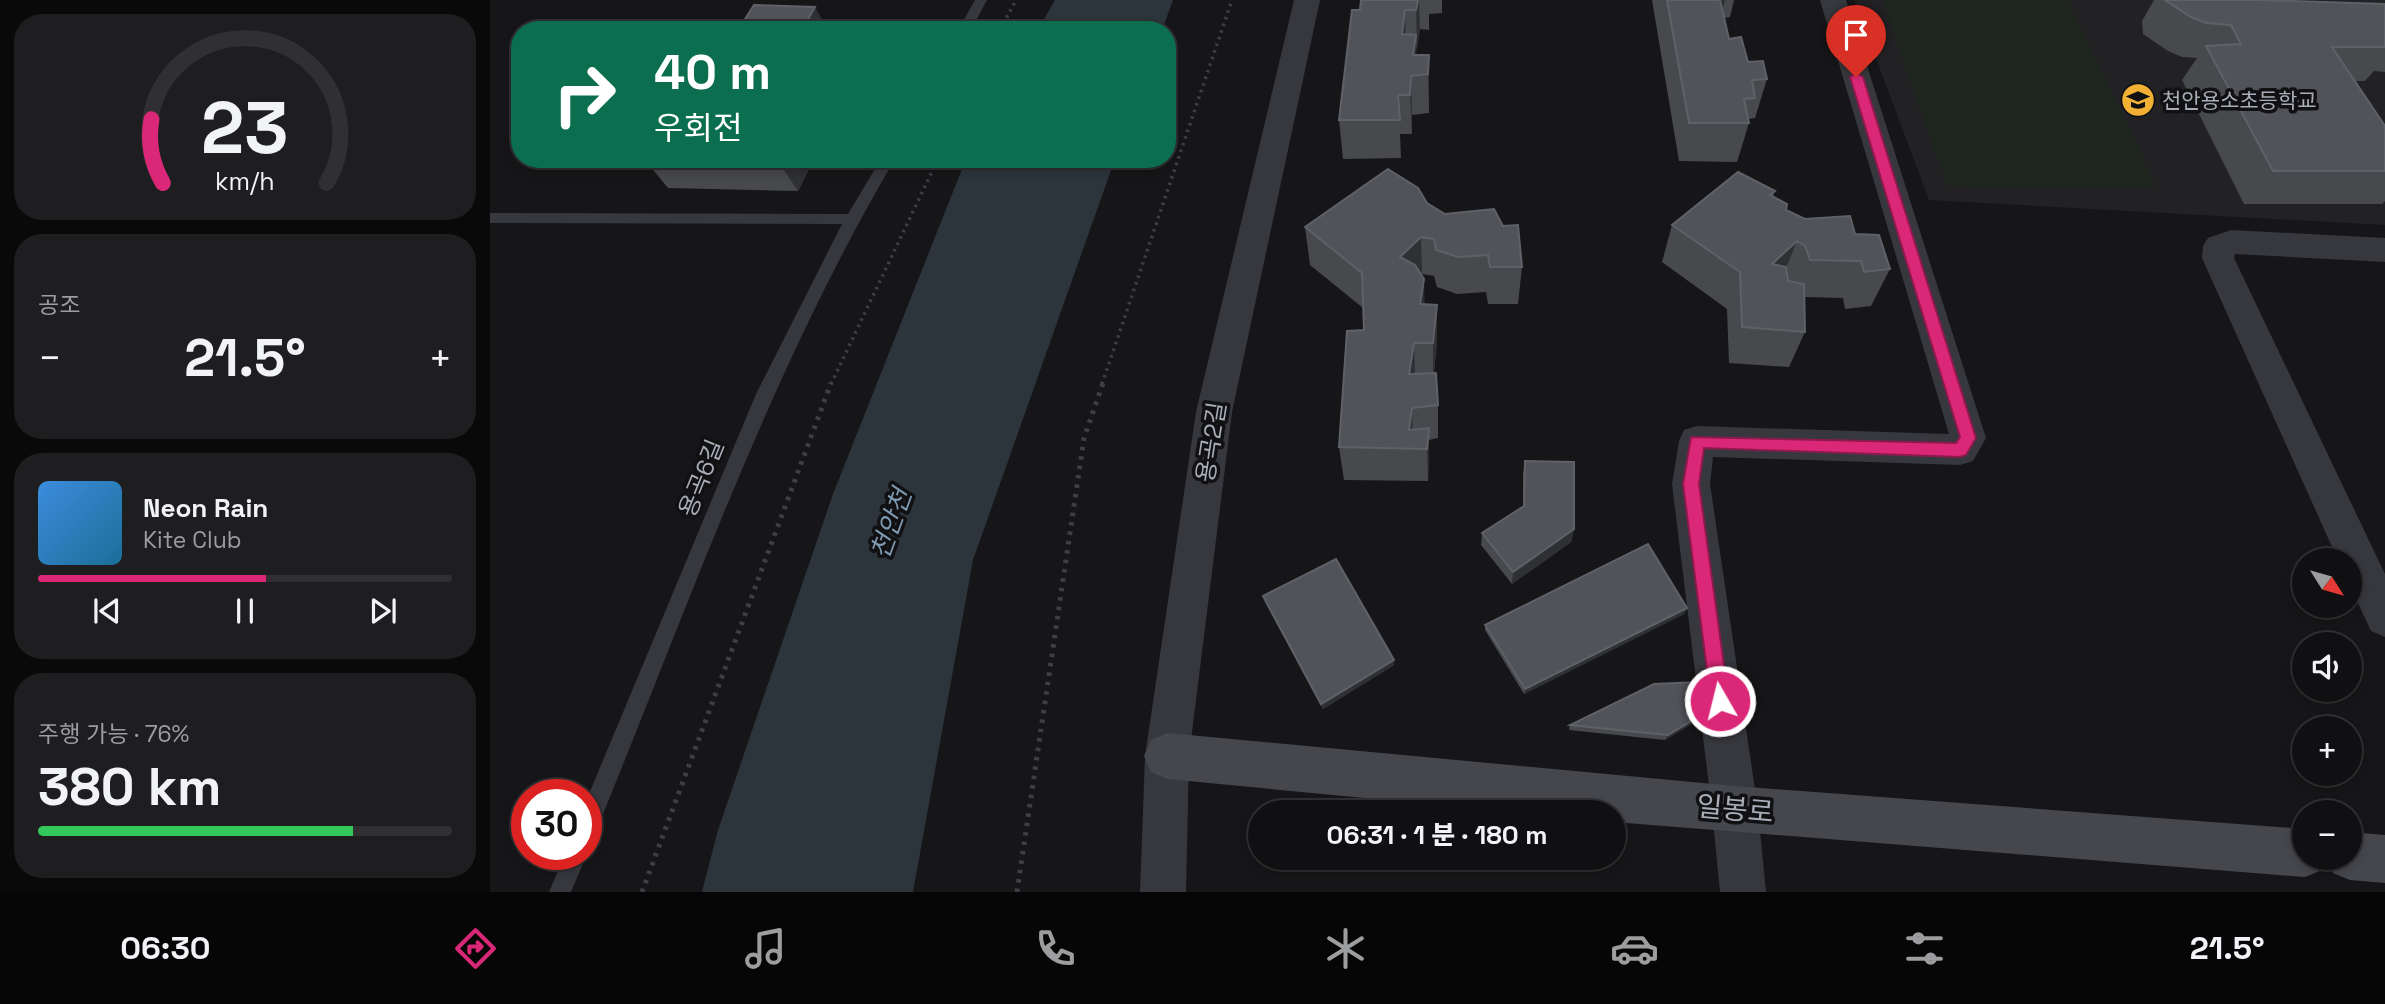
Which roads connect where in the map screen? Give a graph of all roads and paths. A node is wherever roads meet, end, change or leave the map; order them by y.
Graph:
1 (981, 0) edge
2 (1016, 0) edge
3 (1232, 0) edge
4 (1307, 0) edge
5 (1833, 0) edge
6 (969, 21) edge
7 (1005, 21) edge
8 (1176, 166) edge
9 (883, 168) edge
10 (934, 168) edge
11 (1175, 168) edge
12 (490, 218) edge
13 (852, 219) junction
14 (2385, 250) edge
15 (2385, 618) edge
16 (1167, 756) junction
17 (602, 789) edge
18 (1735, 810) junction
19 (2292, 852) edge
20 (2362, 857) edge
21 (2385, 859) edge
22 (569, 870) edge
23 (560, 892) edge
24 (642, 892) edge
25 (1017, 892) edge
26 (1163, 892) edge
27 (1743, 892) edge

1 - 6 lane
2 - 7 path
3 - 8 path
4 - 16 street, 용곡2길
5 - 18 street
9 - 13 lane, 용곡6길
10 - 24 path
11 - 25 path
12 - 13 lane
13 - 17 lane, 용곡6길
14 - 15 street
16 - 18 street, 일봉로
16 - 26 street, 용곡2길
18 - 19 street, 일봉로
18 - 27 street
20 - 21 street
22 - 23 lane

